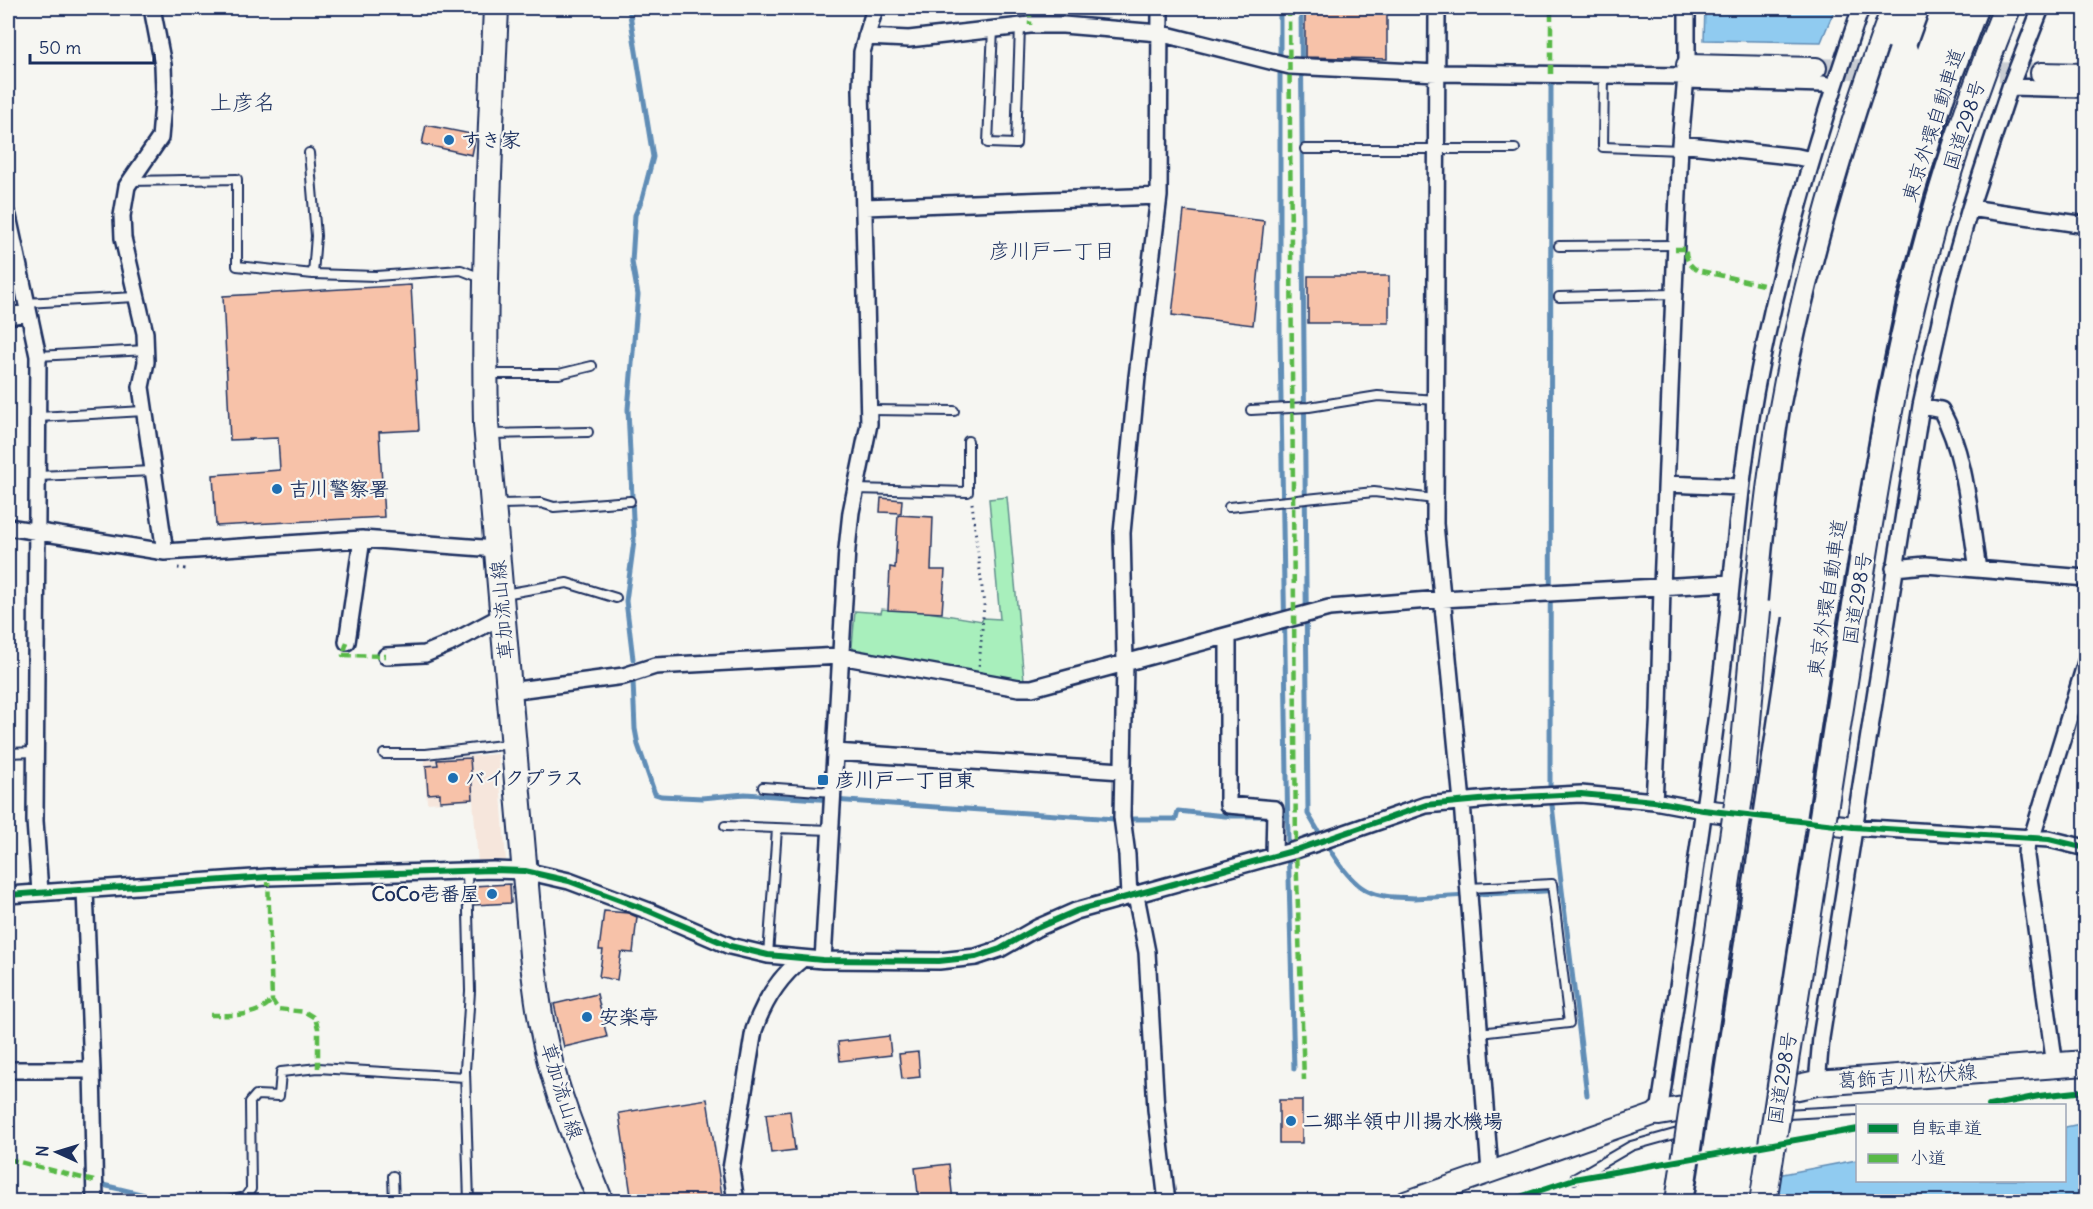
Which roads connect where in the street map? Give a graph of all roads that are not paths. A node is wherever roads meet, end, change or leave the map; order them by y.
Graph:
1 (152, 8) edge
2 (495, 8) edge
3 (875, 8) edge
4 (1160, 8) edge
5 (1437, 8) edge
6 (1687, 8) edge
7 (1861, 8) edge
8 (1895, 8) edge
9 (1919, 8) edge
10 (1947, 8) edge
11 (1973, 8) edge
12 (2007, 8) edge
13 (2041, 8) edge
14 (1020, 26) junction
15 (993, 28) junction
16 (1159, 33) junction
17 (866, 37) junction
18 (1816, 68) tunnel mouth
19 (1437, 73) junction
20 (2041, 73) tunnel mouth
21 (1686, 74) junction
22 (2085, 74) edge
23 (1604, 75) junction
24 (1833, 87) junction
25 (2010, 87) junction
26 (2085, 89) edge
27 (1680, 147) junction
28 (1437, 148) junction
29 (1515, 148) dead end
30 (1305, 149) dead end
31 (309, 153) dead end
32 (1811, 160) junction
33 (130, 181) junction
34 (1159, 196) junction
35 (865, 207) junction
36 (1970, 208) junction
37 (8, 216) edge
38 (2085, 225) edge
39 (1676, 245) junction
40 (1559, 246) dead end
41 (313, 274) junction
42 (485, 280) junction
43 (1673, 294) junction
44 (135, 297) junction
45 (1559, 297) dead end
46 (26, 308) junction
47 (8, 316) edge
48 (146, 350) junction
49 (38, 356) junction
50 (591, 366) dead end
51 (485, 374) junction
52 (1437, 400) junction
53 (1921, 406) junction
54 (869, 410) junction
55 (144, 411) junction
56 (954, 411) dead end
57 (1251, 411) dead end
58 (39, 417) junction
59 (588, 432) dead end
60 (487, 434) junction
61 (968, 441) dead end
62 (153, 471) junction
63 (38, 476) junction
64 (1667, 484) junction
65 (1740, 487) junction
66 (856, 489) junction
67 (1435, 499) junction
68 (630, 501) dead end
69 (493, 504) junction
70 (1229, 507) dead end
71 (8, 527) edge
72 (37, 532) junction
73 (362, 539) junction
74 (496, 549) junction
75 (165, 552) junction
76 (1894, 568) junction
77 (1978, 569) junction
78 (2085, 578) edge
79 (1730, 583) junction
80 (1662, 587) junction
81 (616, 598) dead end
82 (1442, 599) junction
83 (501, 605) junction
84 (1227, 636) junction
85 (347, 642) dead end
86 (386, 656) dead end
87 (840, 656) junction
88 (2085, 662) edge
89 (1125, 663) junction
90 (509, 691) junction
91 (514, 744) junction
92 (35, 752) junction
93 (835, 752) junction
94 (8, 753) edge
95 (384, 753) dead end
96 (1122, 771) junction
97 (763, 788) dead end
98 (833, 792) junction
99 (1654, 801) junction
100 (1462, 802) junction
101 (1703, 810) junction
102 (725, 826) dead end
103 (1853, 826) junction
104 (777, 828) junction
105 (831, 830) junction
106 (2030, 837) junction
107 (2084, 843) edge
108 (1763, 850) junction
109 (1275, 855) junction
110 (525, 871) junction
111 (467, 872) junction
112 (1468, 888) junction
113 (85, 890) junction
114 (40, 892) junction
115 (8, 895) edge
116 (1132, 896) junction
117 (768, 955) junction
118 (802, 959) junction
119 (823, 960) junction
120 (1479, 1033) junction
121 (2085, 1063) edge
122 (2055, 1066) junction
123 (8, 1070) edge
124 (92, 1070) junction
125 (465, 1077) junction
126 (1817, 1083) junction
127 (1734, 1109) junction
128 (1856, 1110) edge
129 (1659, 1113) junction
130 (1490, 1172) junction
131 (393, 1176) dead end
132 (1574, 1179) dead end
133 (94, 1202) edge
134 (224, 1202) edge
135 (394, 1202) edge
136 (469, 1202) edge
137 (601, 1202) edge
138 (736, 1202) edge
139 (1167, 1202) edge
140 (1405, 1202) edge
141 (1679, 1202) edge
142 (1709, 1202) edge
143 (1734, 1202) edge
144 (1763, 1202) edge

1 - 33 street
2 - 42 main road, 草加流山線
3 - 17 street
4 - 16 street
5 - 19 street
6 - 21 street
7 - 24 street
8 - 141 highway, bridge
9 - 108 highway, bridge
10 - 108 highway, 東京外環自動車道, bridge
11 - 143 highway, 東京外環自動車道, bridge
12 - 144 highway, 国道298号, bridge
13 - 25 street
14 - 15 street
14 - 15 lane
14 - 16 street
15 - 17 street
16 - 19 street
16 - 34 street
17 - 35 street
18 - 21 street
19 - 23 street
19 - 28 street
20 - 22 street
21 - 23 street
21 - 24 street
21 - 27 street
23 - 27 lane
24 - 32 street
25 - 26 street
25 - 36 street
27 - 32 street
27 - 39 street
28 - 29 lane
28 - 30 lane
28 - 52 street
31 - 41 lane
32 - 65 street
33 - 41 lane
33 - 44 street
34 - 35 street
34 - 89 street
35 - 54 street
36 - 38 street
36 - 53 street
37 - 46 street
39 - 40 lane
39 - 43 street
41 - 42 lane
42 - 51 main road, 草加流山線
43 - 45 lane
43 - 64 street
44 - 46 lane
44 - 48 street
46 - 47 street
46 - 49 street
48 - 49 lane
48 - 55 street
49 - 58 street
50 - 51 lane
51 - 60 main road, 草加流山線
52 - 57 lane
52 - 67 street
53 - 76 street
53 - 77 street
54 - 56 lane
54 - 66 street
55 - 58 lane
55 - 62 street
58 - 63 street
59 - 60 lane
60 - 69 main road, 草加流山線
61 - 66 lane
62 - 63 lane
62 - 75 street
63 - 72 street
64 - 65 street
64 - 80 street
65 - 79 street
66 - 87 street
67 - 70 lane
67 - 82 street
68 - 69 lane
69 - 74 main road, 草加流山線
71 - 72 street
72 - 75 street
72 - 92 street
73 - 74 street
73 - 75 street
73 - 85 street
74 - 83 main road, 草加流山線
76 - 77 street
76 - 103 street
77 - 78 street
79 - 80 street
79 - 101 street
80 - 82 street
80 - 99 street
81 - 83 lane
82 - 84 street
82 - 100 street
83 - 86 street
83 - 90 main road, 草加流山線
84 - 89 street
84 - 109 street
87 - 89 street
87 - 90 street
87 - 93 street
88 - 106 street
89 - 96 street
90 - 91 main road, 草加流山線
91 - 95 lane
91 - 110 main road, 草加流山線
92 - 94 lane
92 - 114 street
93 - 96 street
93 - 98 street
96 - 116 street
97 - 98 lane
98 - 105 street
99 - 100 street
99 - 101 street
100 - 109 street
100 - 112 street
101 - 103 street
101 - 129 street
102 - 104 lane
103 - 106 street
103 - 126 street
104 - 105 lane
104 - 117 lane
105 - 119 street
106 - 107 street
106 - 122 street
108 - 142 highway, 東京外環自動車道, bridge
109 - 116 street
110 - 111 street
110 - 117 street
110 - 137 main road, 草加流山線
111 - 113 street
111 - 125 lane
112 - 120 street
112 - 120 lane
113 - 114 street
113 - 124 street
114 - 115 street
116 - 119 street
116 - 139 street
117 - 118 street
118 - 119 street
118 - 138 street
120 - 130 street
121 - 122 main road, 葛飾吉川松伏線
122 - 126 main road, 葛飾吉川松伏線
123 - 124 street
124 - 133 street
125 - 134 lane
125 - 136 lane
126 - 127 main road, 葛飾吉川松伏線
127 - 128 lane
127 - 129 main road, 葛飾吉川松伏線
127 - 132 lane
129 - 130 street
130 - 140 street
131 - 135 lane

